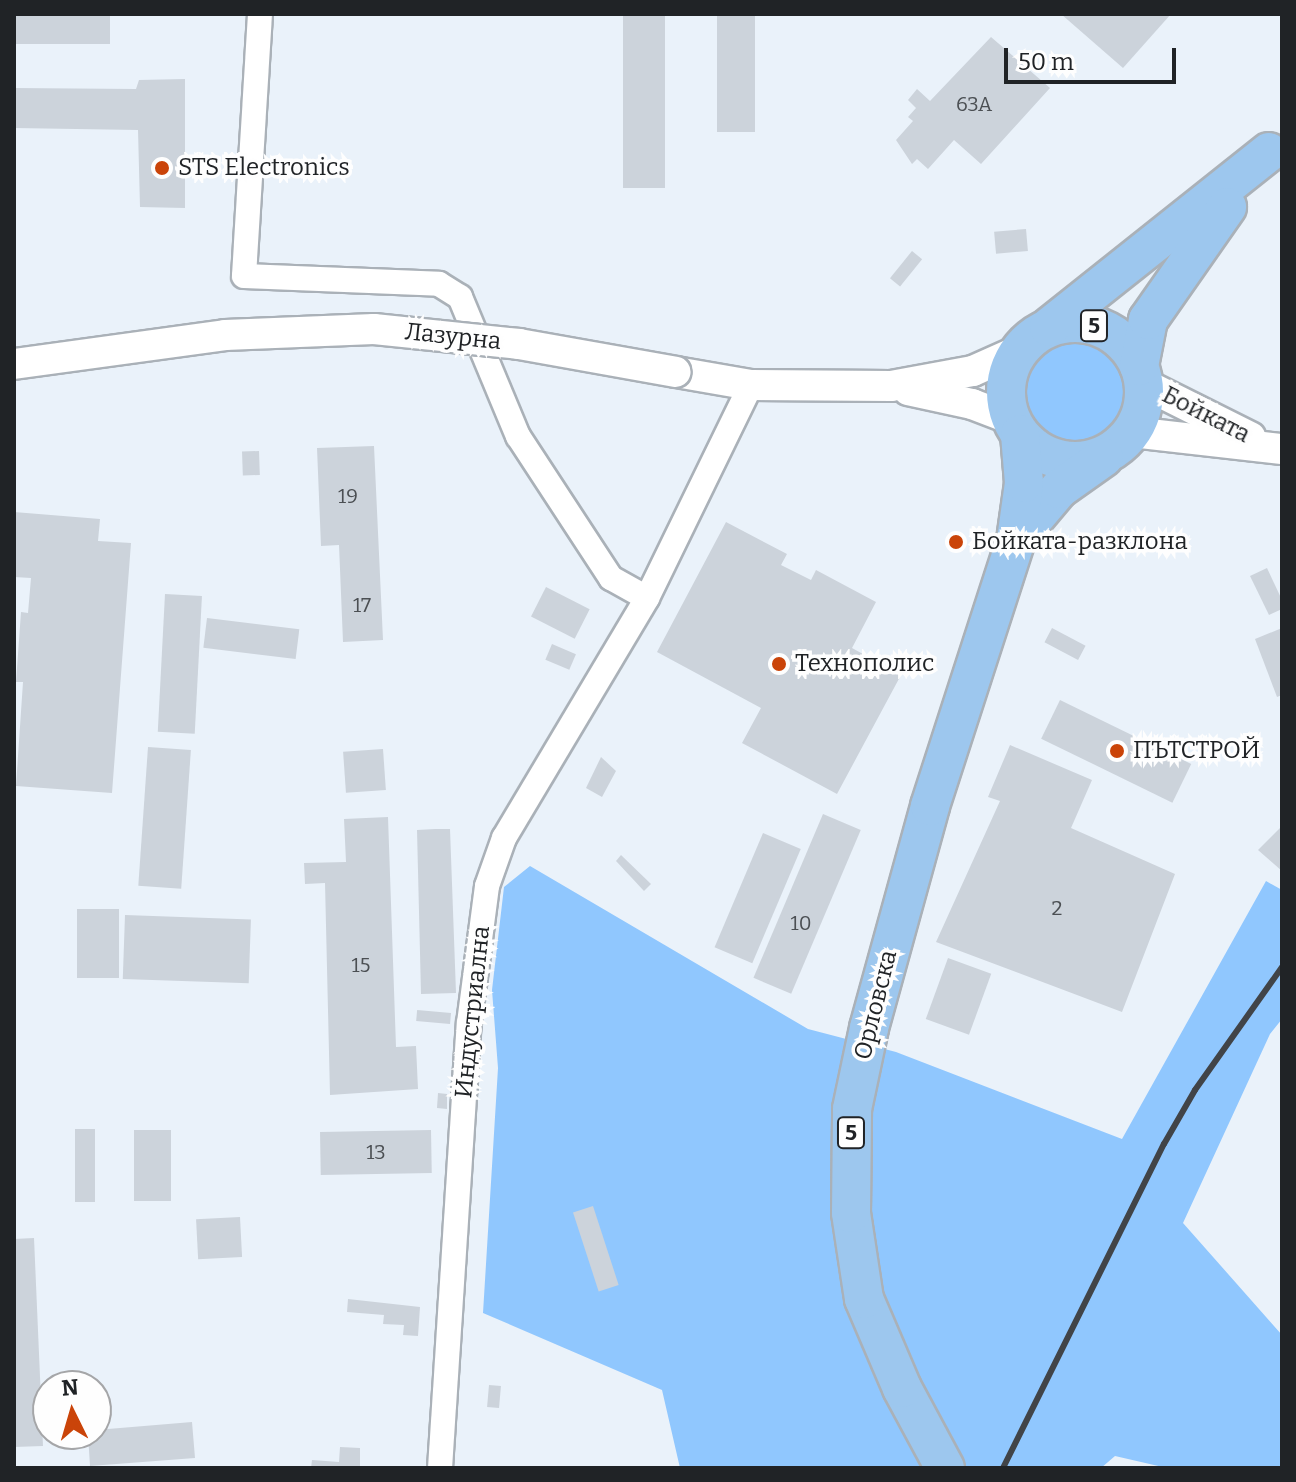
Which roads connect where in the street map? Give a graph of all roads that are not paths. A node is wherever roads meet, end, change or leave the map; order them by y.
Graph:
1 (260, 14) edge
2 (1276, 145) edge
3 (1034, 339) junction
4 (14, 364) edge
5 (1141, 375) junction
6 (751, 385) junction
7 (891, 386) junction
8 (1016, 427) junction
9 (1124, 440) junction
10 (1276, 448) edge
11 (1016, 540) junction
12 (647, 598) junction
13 (940, 1460) edge
14 (440, 1468) edge

1 - 12 street
2 - 3 main road, 5
2 - 5 main road, 5
3 - 5 main road, 5
3 - 7 street, Лазурна
3 - 8 main road, 5
4 - 6 street, Лазурна, bridge
5 - 9 main road, 5
5 - 10 street, Бойката
6 - 7 street, Лазурна
6 - 12 street, Индустриална
7 - 8 street, Лазурна
8 - 9 main road
8 - 11 main road, Орловска / 5
9 - 10 street, Бойката
9 - 11 main road, Орловска / 5
11 - 13 main road, Орловска / 5
12 - 14 street, Индустриална

